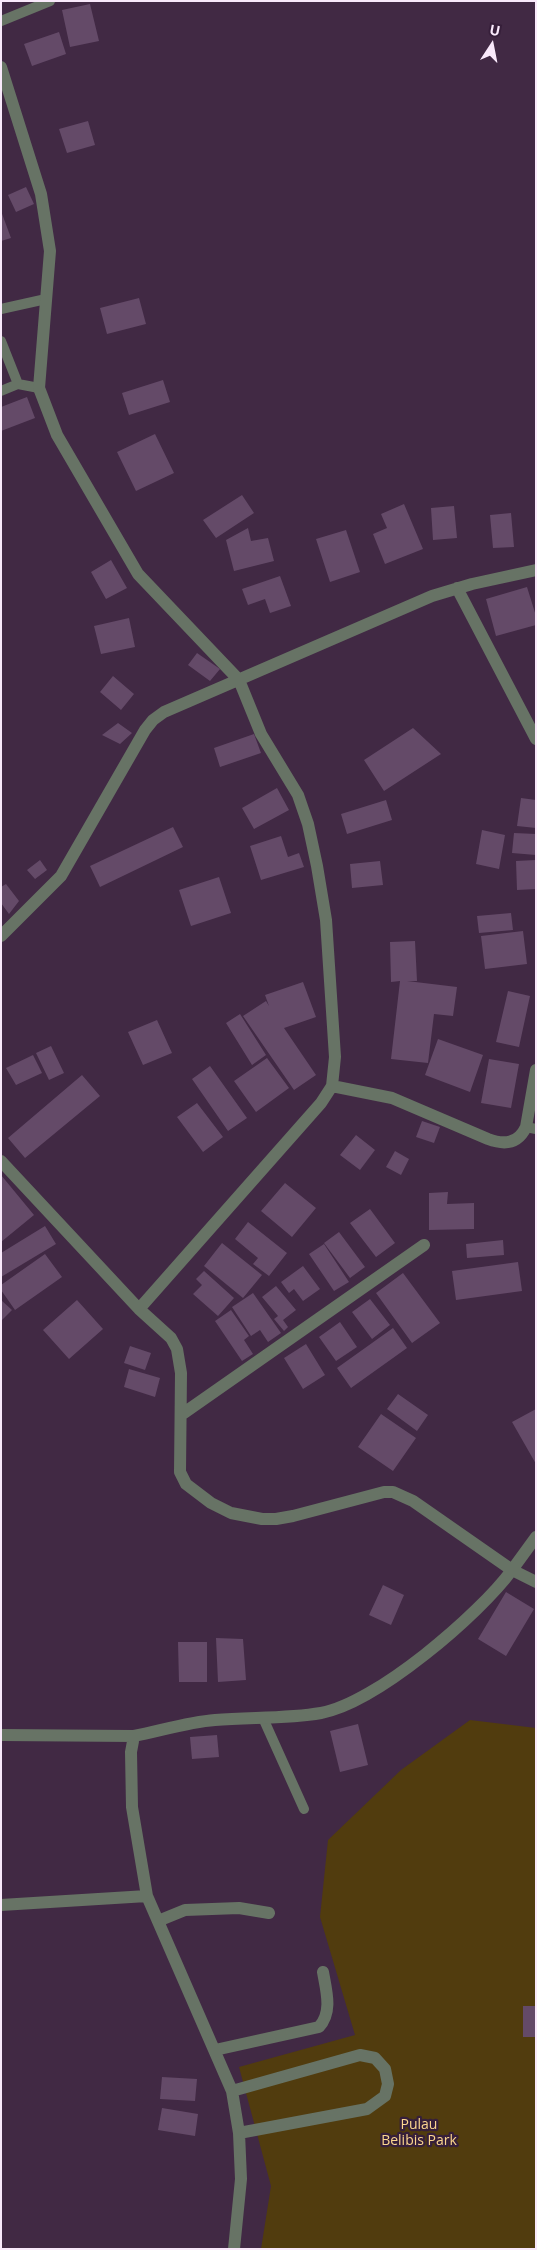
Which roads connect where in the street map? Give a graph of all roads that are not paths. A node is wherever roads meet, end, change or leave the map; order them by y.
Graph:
1 (50, 1) edge
2 (1, 21) edge
3 (1, 67) edge
4 (46, 299) junction
5 (1, 309) edge
6 (1, 341) edge
7 (18, 384) junction
8 (39, 388) junction
9 (1, 391) edge
10 (536, 570) edge
11 (457, 588) junction
12 (239, 680) junction
13 (536, 739) edge
14 (1, 936) edge
15 (536, 1070) edge
16 (332, 1086) junction
17 (531, 1128) edge
18 (1, 1161) edge
19 (424, 1245) dead end
20 (139, 1309) junction
21 (181, 1415) junction
22 (536, 1537) edge
23 (512, 1570) junction
24 (536, 1582) edge
25 (263, 1718) junction
26 (1, 1735) edge
27 (134, 1736) junction
28 (304, 1809) dead end
29 (147, 1896) junction
30 (1, 1905) edge
31 (269, 1913) dead end
32 (158, 1922) junction
33 (323, 1972) dead end
34 (215, 2050) junction
35 (232, 2091) junction
36 (239, 2133) junction
37 (234, 2249) edge

1 - 2 lane
3 - 4 street
4 - 5 lane
4 - 8 street
6 - 7 lane
7 - 8 lane
7 - 9 lane
8 - 12 street
10 - 11 street
11 - 12 street
11 - 13 street
12 - 14 street
12 - 16 street
15 - 17 street
16 - 17 street
16 - 20 street
18 - 20 street
19 - 21 street
20 - 21 street
21 - 23 street
22 - 23 street
23 - 24 street
23 - 25 street
25 - 27 street
25 - 28 lane
26 - 27 street
27 - 29 street
29 - 30 street
29 - 32 street
31 - 32 street
32 - 34 street
33 - 34 street
34 - 35 street
35 - 36 street
35 - 36 street
36 - 37 street

